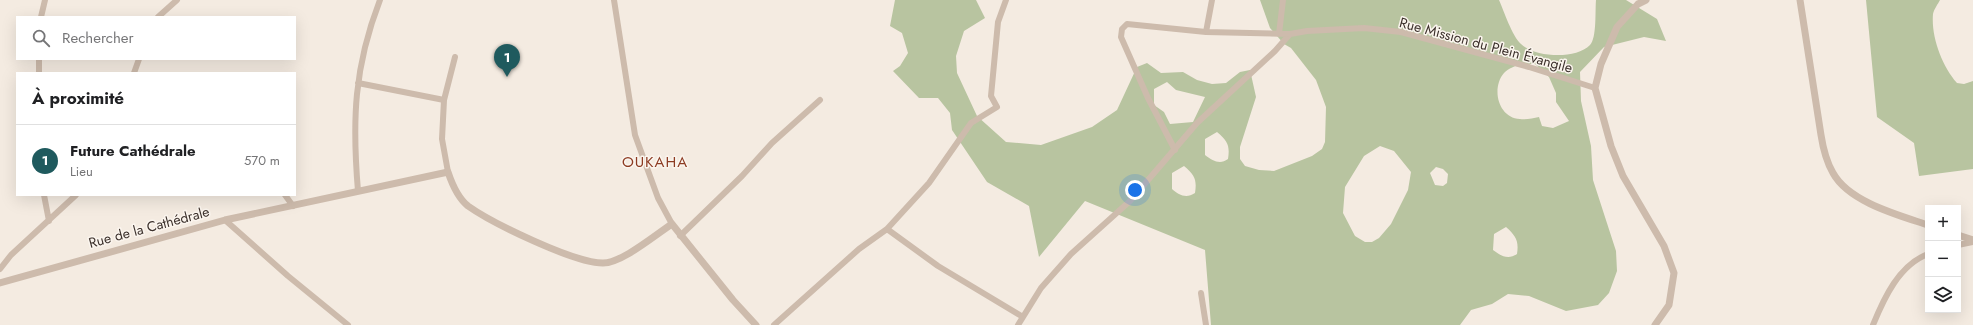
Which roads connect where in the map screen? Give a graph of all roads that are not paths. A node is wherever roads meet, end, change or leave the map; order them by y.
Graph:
1 (45, 0) edge
2 (177, 0) edge
3 (380, 0) edge
4 (614, 0) edge
5 (1006, 0) edge
6 (1212, 0) edge
7 (1283, 0) edge
8 (1646, 0) edge
9 (1800, 0) edge
10 (41, 16) edge
11 (159, 16) edge
12 (1206, 32) junction
13 (1279, 34) junction
14 (1290, 34) junction
15 (455, 57) dead end
16 (39, 60) edge
17 (139, 60) edge
18 (39, 72) edge
19 (134, 72) edge
20 (358, 83) junction
21 (1595, 88) junction
22 (444, 100) junction
23 (820, 100) dead end
24 (1175, 150) junction
25 (448, 172) junction
26 (358, 191) junction
27 (44, 196) edge
28 (75, 196) edge
29 (286, 196) edge
30 (293, 206) junction
31 (225, 220) junction
32 (49, 221) junction
33 (672, 224) junction
34 (1925, 224) edge
35 (887, 229) junction
36 (680, 236) junction
37 (1961, 236) edge
38 (1973, 241) edge
39 (1961, 245) edge
40 (1925, 255) edge
41 (0, 269) edge
42 (0, 283) edge
43 (1201, 293) dead end
44 (1023, 317) junction
45 (348, 325) edge
46 (756, 325) edge
47 (774, 325) edge
48 (1018, 325) edge
49 (1206, 325) edge
50 (1655, 325) edge
51 (1873, 325) edge

1 - 10 street
2 - 11 street
3 - 20 street
4 - 33 street
5 - 35 street
6 - 12 street
7 - 13 street
8 - 21 street
9 - 34 street
12 - 13 street, Rue Mission du Plein Évangile
12 - 24 street, Rue Mission du Plein Évangile
13 - 14 street, Rue Mission du Plein Évangile
14 - 21 street, Rue Mission du Plein Évangile
14 - 24 street
15 - 22 street
16 - 18 street
17 - 19 street
20 - 22 street
20 - 26 street
21 - 50 street
22 - 25 street
23 - 36 street
24 - 44 street
25 - 26 street, Rue de la Cathédrale
25 - 33 street
26 - 30 street, Rue de la Cathédrale
27 - 32 street
28 - 32 street
29 - 30 street
30 - 31 street, Rue de la Cathédrale
31 - 42 street, Rue de la Cathédrale
31 - 45 street
32 - 41 street
33 - 36 street
35 - 44 street
35 - 47 street
36 - 46 street
37 - 38 street
38 - 39 street
40 - 51 street
43 - 49 street
44 - 48 street

